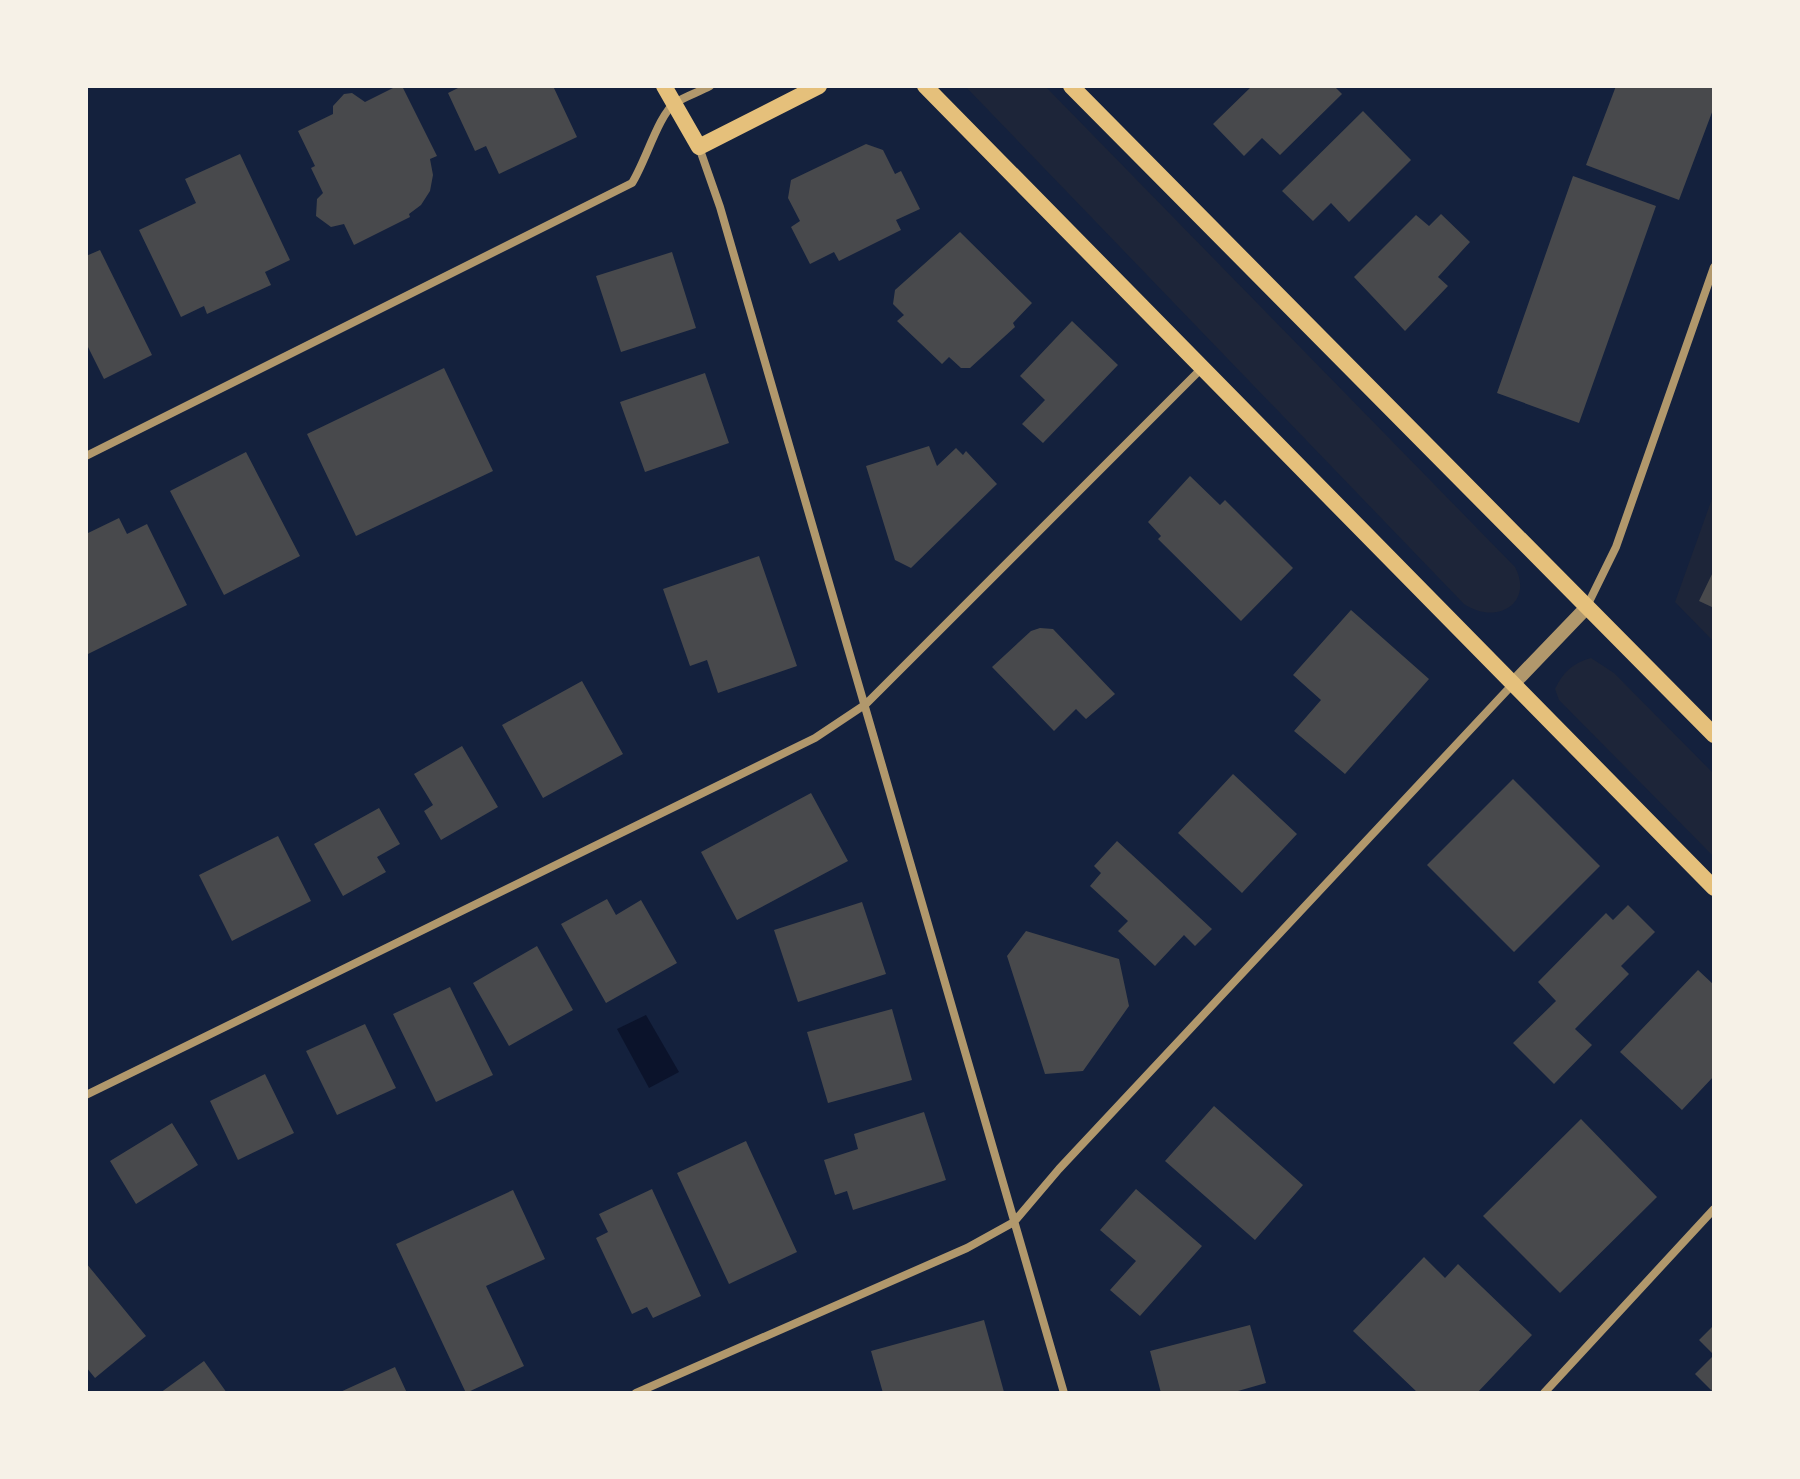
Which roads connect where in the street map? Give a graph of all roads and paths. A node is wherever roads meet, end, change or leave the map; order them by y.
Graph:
1 (664, 86) edge
2 (710, 86) edge
3 (819, 86) edge
4 (925, 86) edge
5 (1071, 86) edge
6 (673, 104) junction
7 (699, 147) junction
8 (1714, 267) edge
9 (1201, 369) junction
10 (86, 456) edge
11 (1587, 607) junction
12 (1513, 684) junction
13 (866, 704) junction
14 (1714, 735) edge
15 (1714, 888) edge
16 (86, 1095) edge
17 (1714, 1209) edge
18 (1014, 1222) junction
19 (636, 1393) edge
20 (1064, 1393) edge
21 (1544, 1393) edge

1 - 6 main road
2 - 6 street
3 - 7 main road
4 - 9 main road
5 - 11 main road
6 - 7 main road
6 - 10 street
7 - 13 street
8 - 11 street
9 - 12 main road
9 - 13 street
11 - 12 street
11 - 14 main road
12 - 15 main road
12 - 18 street
13 - 16 street
13 - 18 street
17 - 21 street
18 - 19 street
18 - 20 street

